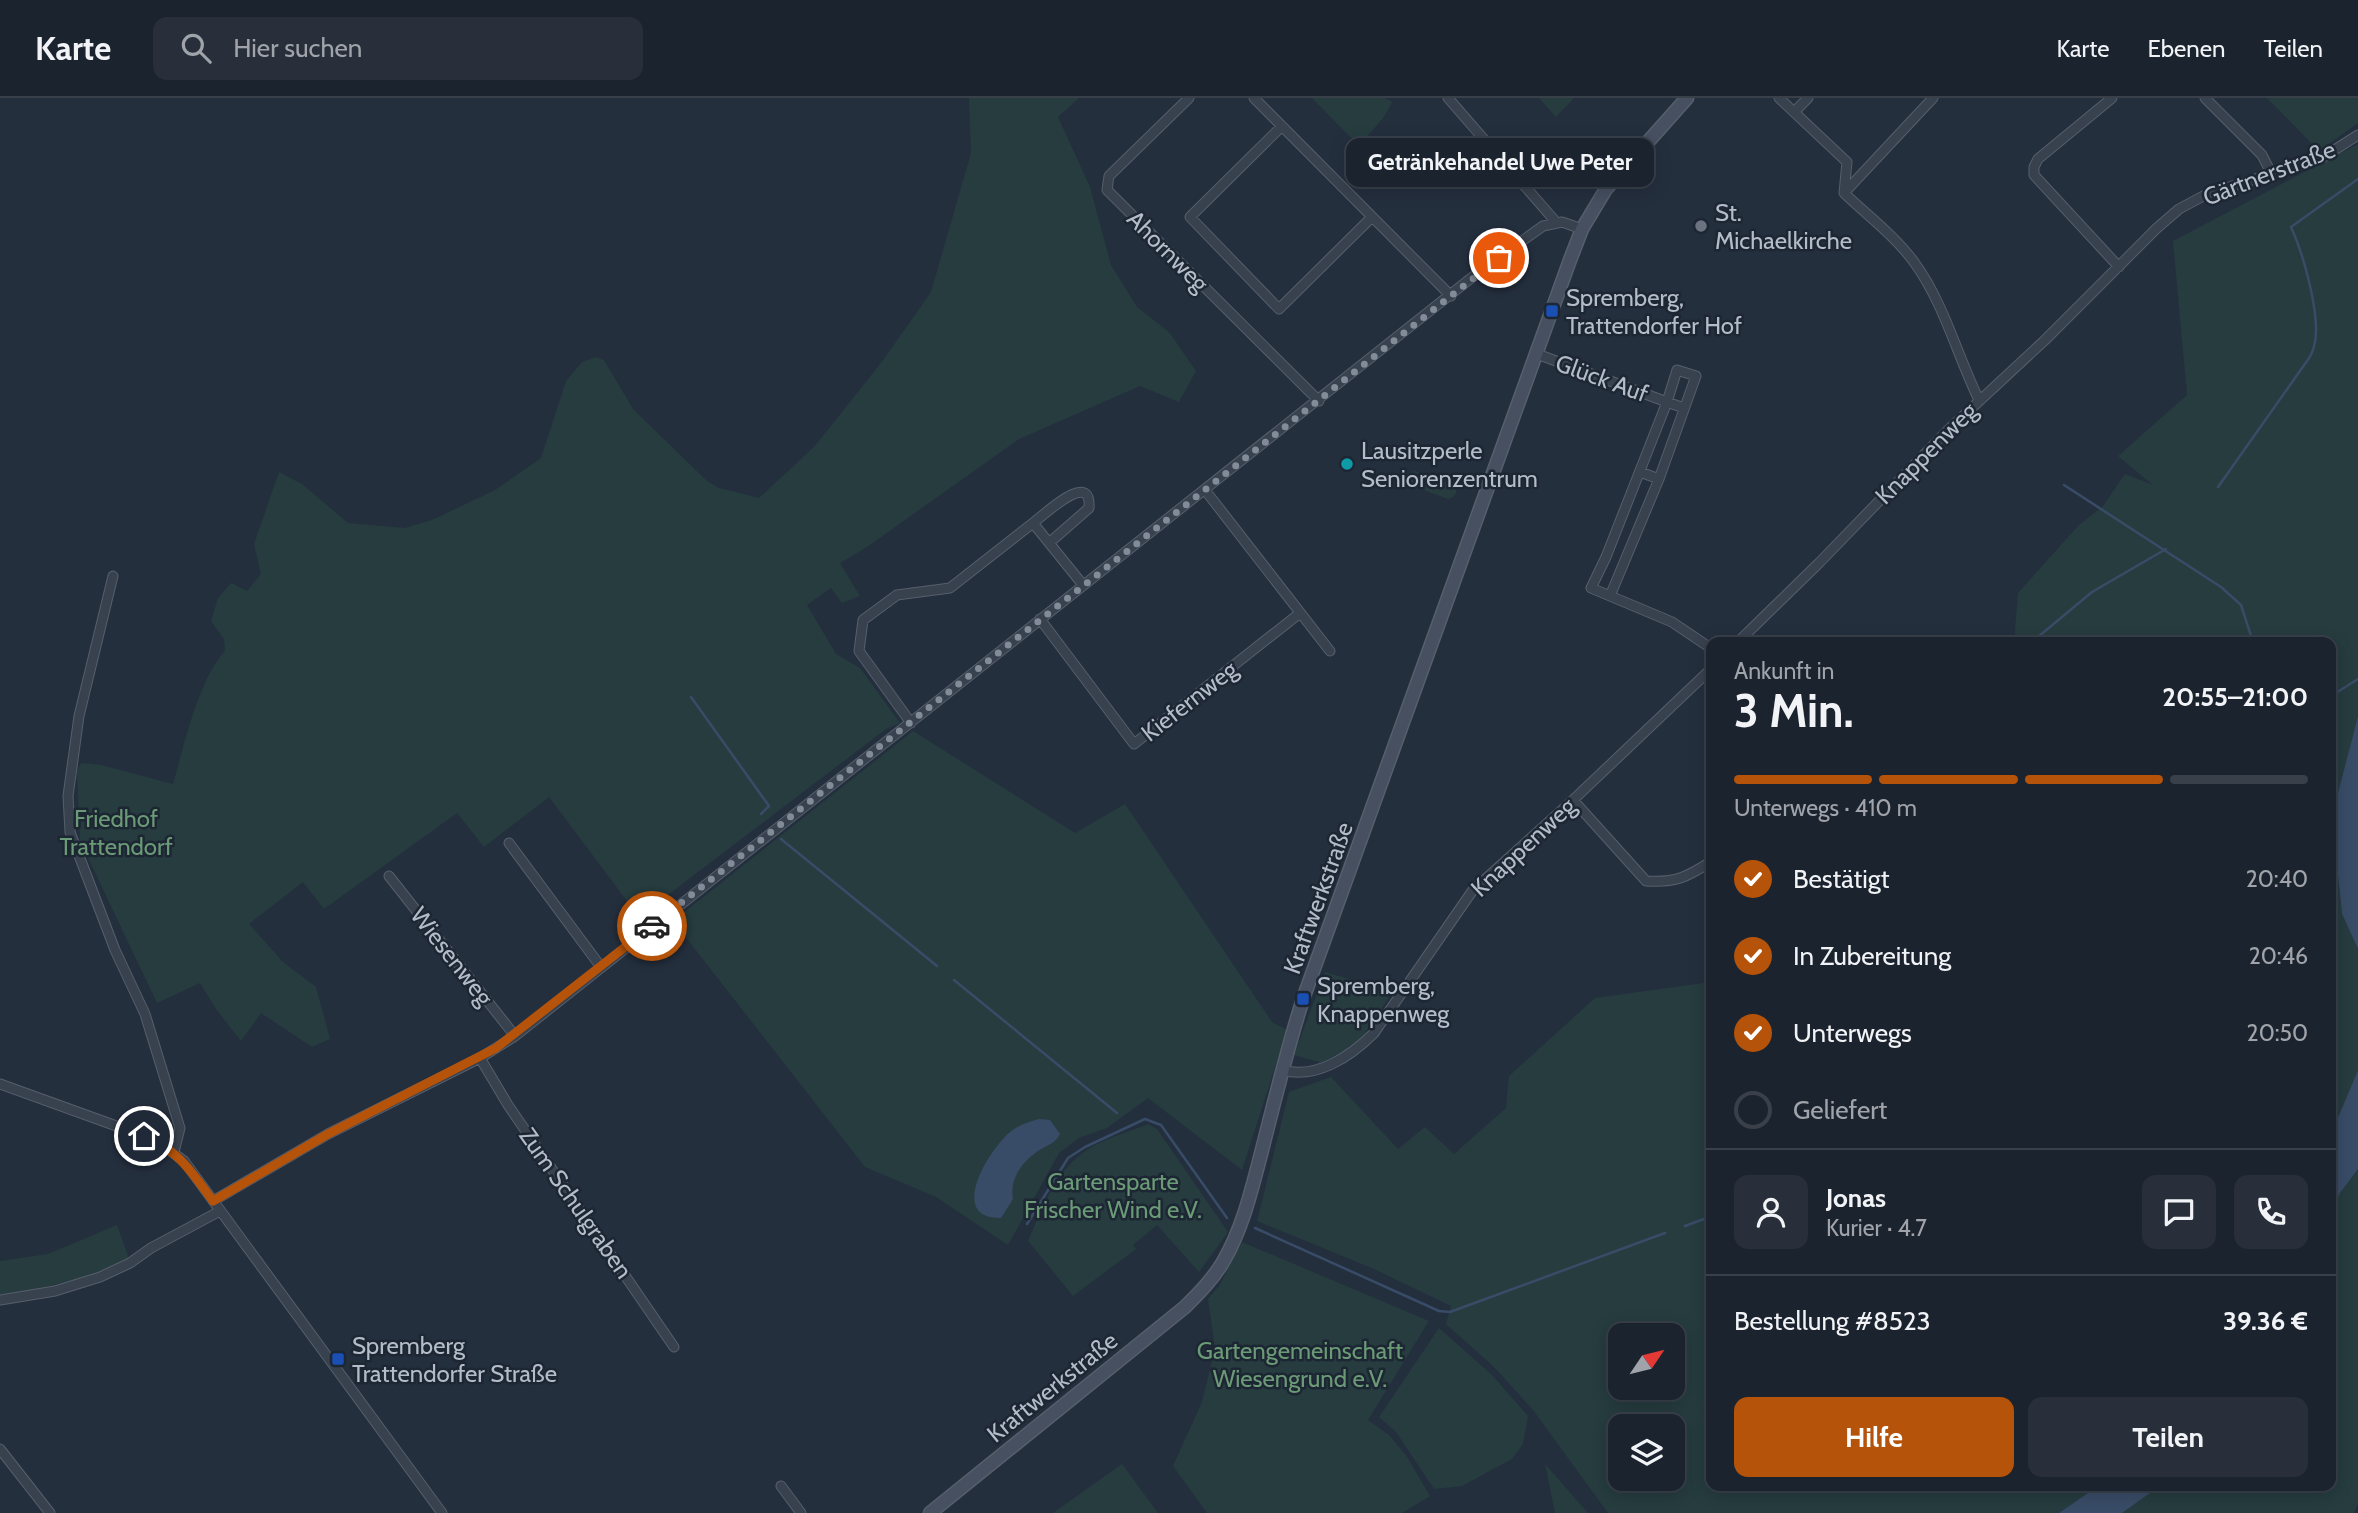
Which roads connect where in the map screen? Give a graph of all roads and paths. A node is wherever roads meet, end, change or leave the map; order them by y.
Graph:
1 (1189, 98) edge
2 (1254, 98) edge
3 (1447, 98) edge
4 (1687, 98) edge
5 (1779, 98) edge
6 (1808, 98) edge
7 (1933, 98) edge
8 (2112, 98) edge
9 (2205, 98) edge
10 (1794, 112) junction
11 (1282, 126) junction
12 (2358, 135) edge
13 (2272, 175) junction
14 (1844, 193) junction
15 (1372, 217) junction
16 (1556, 222) junction
17 (1582, 229) junction
18 (2119, 267) junction
19 (1451, 296) junction
20 (1537, 354) junction
21 (1979, 400) junction
22 (1319, 401) junction
23 (1667, 402) junction
24 (1684, 408) junction
25 (1640, 472) junction
26 (1659, 479) junction
27 (1205, 490) junction
28 (1033, 523) junction
29 (1049, 543) junction
30 (1606, 557) junction
31 (1624, 564) junction
32 (113, 576) dead end
33 (1083, 585) junction
34 (1610, 596) junction
35 (1300, 613) junction
36 (1040, 619) junction
37 (1743, 637) edge
38 (1706, 645) edge
39 (1330, 651) dead end
40 (1706, 674) edge
41 (911, 723) junction
42 (1573, 800) junction
43 (509, 843) dead end
44 (1706, 864) edge
45 (389, 876) dead end
46 (601, 967) junction
47 (514, 1036) junction
48 (481, 1058) junction
49 (1282, 1070) junction
50 (0, 1084) edge
51 (174, 1152) junction
52 (213, 1201) junction
53 (220, 1211) junction
54 (0, 1300) edge
55 (674, 1347) dead end
56 (0, 1449) edge
57 (781, 1486) dead end
58 (50, 1513) edge
59 (442, 1513) edge
60 (800, 1513) edge
61 (930, 1513) edge

1 - 22 street, Ahornweg
2 - 11 street
3 - 16 street
4 - 17 main road, Kraftwerkstraße
5 - 10 street
6 - 10 street
7 - 14 street
8 - 18 street
9 - 13 street
10 - 14 street
11 - 15 street
11 - 15 street
12 - 13 street, Gärtnerstraße
13 - 18 street, Gärtnerstraße
14 - 21 street
15 - 19 street
16 - 17 street
16 - 19 street
17 - 20 main road, Kraftwerkstraße
18 - 21 street, Knappenweg
19 - 22 street
20 - 23 street, Glück Auf
20 - 49 main road, Kraftwerkstraße
21 - 37 street, Knappenweg
22 - 27 street
23 - 24 street, Glück Auf
23 - 24 street, Glück Auf
23 - 25 street, Glück Auf
24 - 26 street, Glück Auf
25 - 26 street
25 - 30 street, Glück Auf
26 - 31 street, Glück Auf
27 - 33 street
27 - 35 street
28 - 29 street
28 - 29 street
28 - 41 street
29 - 33 street
30 - 31 street
30 - 34 street, Glück Auf
31 - 34 street, Glück Auf
32 - 51 street
33 - 36 street
34 - 38 street
35 - 36 street, Kiefernweg
35 - 39 street
36 - 41 street
40 - 42 street, Knappenweg
41 - 46 street
42 - 44 street
42 - 49 street, Knappenweg
43 - 46 street
45 - 47 street, Wiesenweg
46 - 47 street
47 - 48 street
48 - 52 street
48 - 55 street, Zum Schulgraben
49 - 61 main road, Kraftwerkstraße
50 - 51 street
51 - 52 street
52 - 53 street
53 - 54 street
53 - 59 street
56 - 58 street
57 - 60 street

